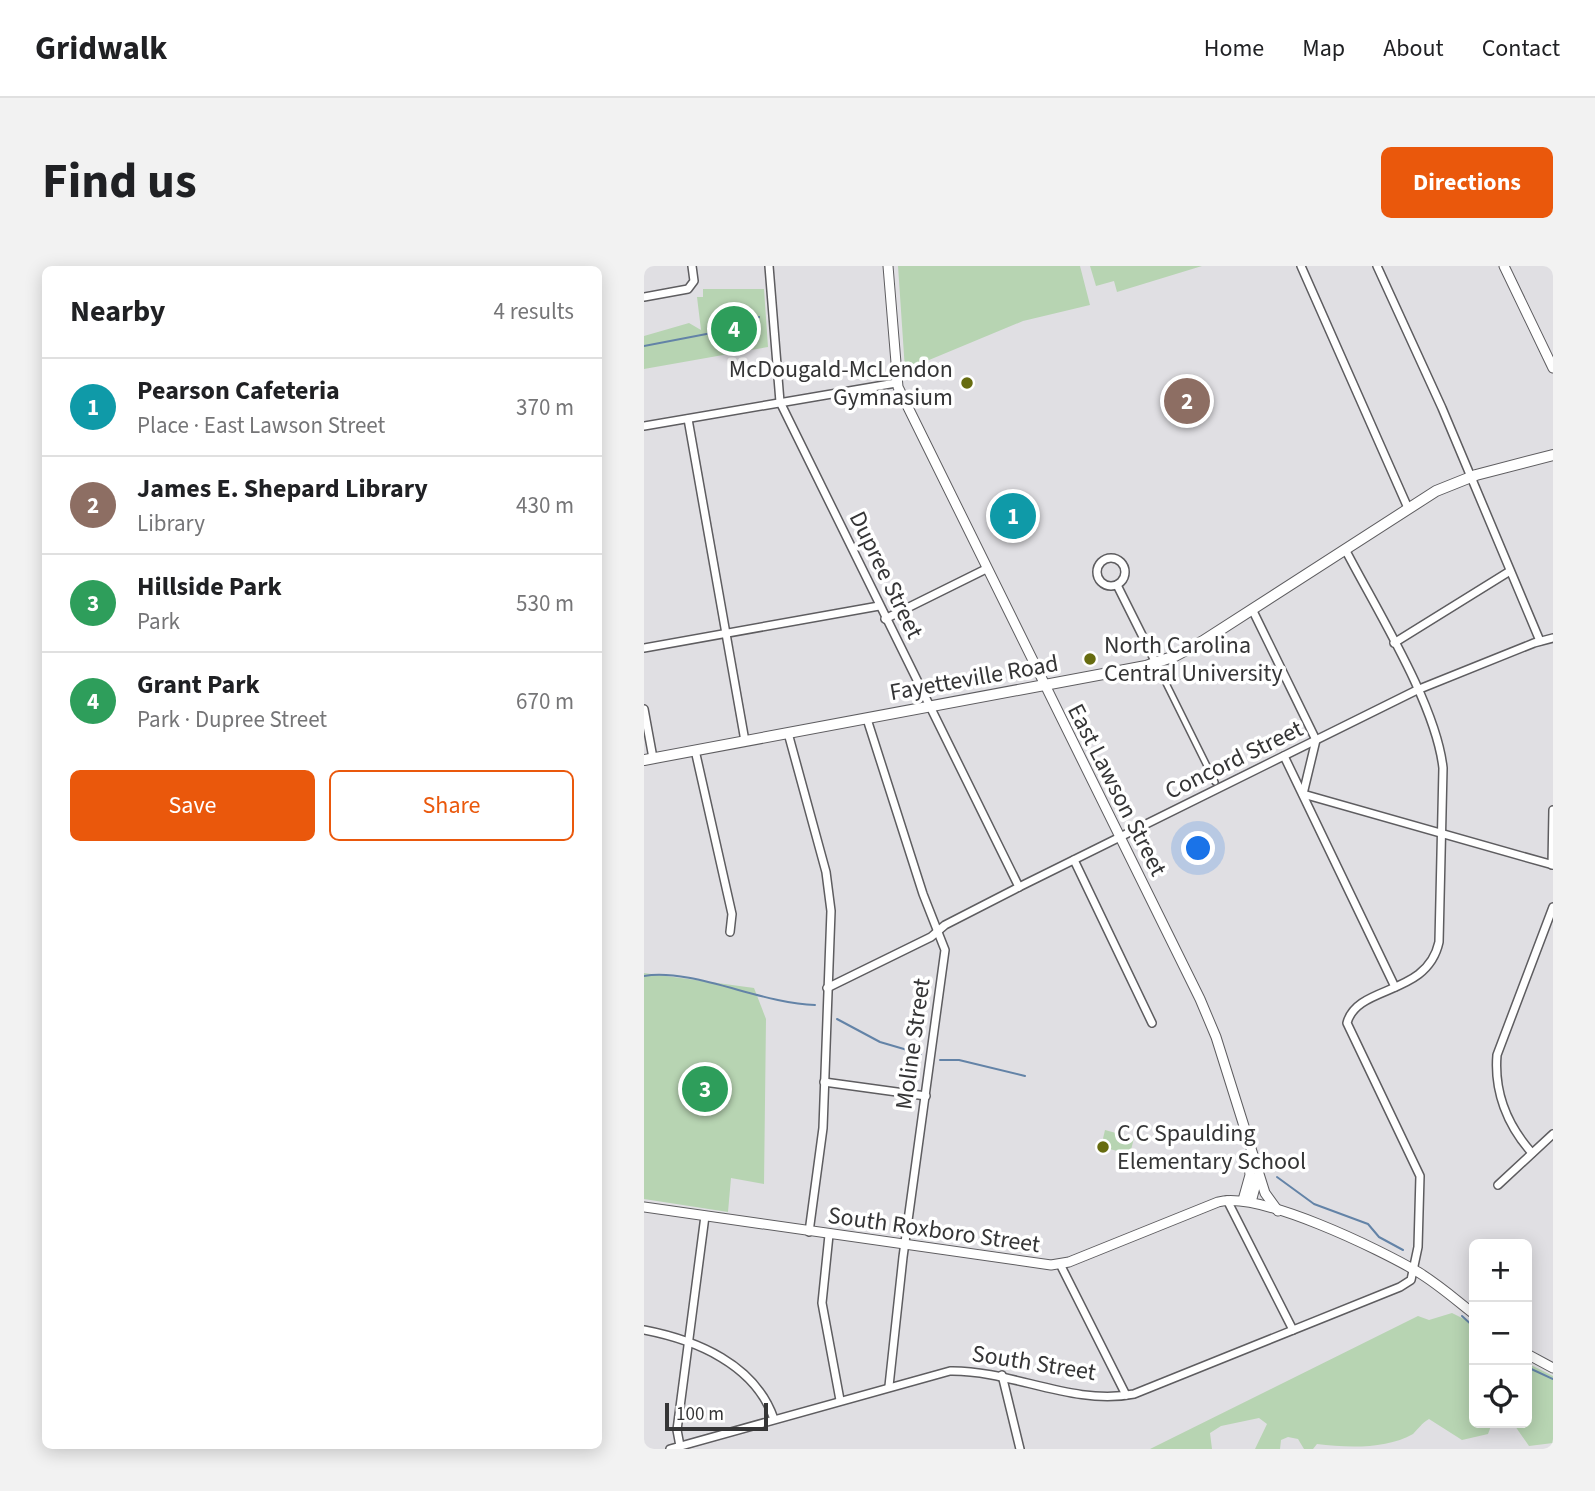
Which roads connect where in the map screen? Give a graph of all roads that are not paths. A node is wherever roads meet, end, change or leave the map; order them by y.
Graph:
1 (692, 266) edge
2 (769, 266) edge
3 (888, 266) edge
4 (1301, 266) edge
5 (1377, 266) edge
6 (1504, 266) edge
7 (644, 297) edge
8 (1553, 368) edge
9 (896, 383) junction
10 (780, 402) junction
11 (688, 419) junction
12 (644, 426) edge
13 (1553, 455) edge
14 (1471, 477) junction
15 (1408, 508) junction
16 (1345, 549) junction
17 (986, 569) junction
18 (1510, 571) junction
19 (1117, 585) junction
20 (879, 606) junction
21 (1252, 609) junction
22 (885, 619) junction
23 (726, 634) junction
24 (1553, 638) edge
25 (1540, 641) junction
26 (1394, 643) junction
27 (644, 648) edge
28 (1156, 663) junction
29 (1044, 687) junction
30 (1418, 690) junction
31 (930, 708) junction
32 (644, 709) edge
33 (867, 719) junction
34 (788, 733) junction
35 (1316, 740) junction
36 (745, 741) junction
37 (695, 750) junction
38 (1284, 756) junction
39 (649, 759) edge
40 (1215, 782) dead end
41 (1303, 794) junction
42 (1553, 810) edge
43 (1442, 833) junction
44 (1119, 838) junction
45 (1074, 860) junction
46 (1552, 865) edge
47 (1019, 887) junction
48 (1553, 907) edge
49 (938, 930) junction
50 (730, 932) dead end
51 (1395, 987) junction
52 (827, 988) junction
53 (1152, 1023) dead end
54 (824, 1082) junction
55 (926, 1096) junction
56 (1553, 1134) edge
57 (1245, 1137) junction
58 (1532, 1153) junction
59 (1258, 1174) junction
60 (1498, 1185) dead end
61 (1227, 1200) junction
62 (1247, 1201) junction
63 (644, 1207) edge
64 (1278, 1211) junction
65 (705, 1216) junction
66 (809, 1232) junction
67 (829, 1235) junction
68 (905, 1245) junction
69 (1060, 1264) junction
70 (1416, 1271) junction
71 (1469, 1310) edge
72 (644, 1330) edge
73 (1293, 1330) junction
74 (688, 1341) junction
75 (1532, 1357) edge
76 (1553, 1368) edge
77 (1002, 1375) junction
78 (889, 1386) junction
79 (1126, 1395) junction
80 (839, 1400) junction
81 (774, 1419) junction
82 (683, 1447) edge
83 (670, 1449) edge
84 (1020, 1449) edge

1 - 7 street
2 - 10 street, Dupree Street
3 - 9 street, East Lawson Street
4 - 15 street
5 - 14 street
6 - 8 street
9 - 10 street
9 - 17 street, East Lawson Street
10 - 11 street
10 - 20 street, Dupree Street
11 - 12 street
11 - 23 street
13 - 14 main road, Fayetteville Road
14 - 15 main road, Fayetteville Road
14 - 18 street
15 - 16 main road, Fayetteville Road
16 - 21 main road, Fayetteville Road
16 - 26 street
17 - 22 street
17 - 29 street, East Lawson Street
18 - 25 street
18 - 26 street
19 - 19 street
19 - 28 street
20 - 22 street, Dupree Street
20 - 23 street
21 - 28 main road, Fayetteville Road
21 - 35 street
22 - 31 street, Dupree Street
23 - 27 street
23 - 36 street
24 - 25 street, Concord Street
25 - 30 street, Concord Street
26 - 30 street
28 - 29 main road, Fayetteville Road
28 - 40 street
29 - 31 main road, Fayetteville Road
29 - 44 street, East Lawson Street
30 - 35 street, Concord Street
30 - 43 street
31 - 33 main road, Fayetteville Road
31 - 47 street, Dupree Street
32 - 39 street
33 - 34 main road, Fayetteville Road
33 - 49 street, Moline Street
34 - 36 main road, Fayetteville Road
34 - 52 street
35 - 38 street, Concord Street
35 - 41 street
36 - 37 main road, Fayetteville Road
37 - 39 main road, Fayetteville Road
37 - 50 street
38 - 41 street
38 - 44 street, Concord Street
41 - 43 street
41 - 51 street
42 - 46 street
43 - 46 street
43 - 51 street
44 - 45 street, Concord Street
44 - 57 street, East Lawson Street
45 - 47 street, Concord Street
45 - 53 street
47 - 49 street, Concord Street
48 - 58 street
49 - 52 street, Concord Street
49 - 55 street, Moline Street
51 - 70 street
52 - 54 street
54 - 55 street
54 - 66 street
55 - 68 street, Moline Street
56 - 58 street
57 - 59 street, East Lawson Street
57 - 62 street, East Lawson Street
58 - 60 street
59 - 62 street
59 - 64 street, East Lawson Street
61 - 62 street, South Roxboro Street
61 - 69 street, South Roxboro Street
61 - 73 street
62 - 64 street, South Roxboro Street
63 - 65 street, South Roxboro Street
64 - 70 street, South Roxboro Street
65 - 66 street, South Roxboro Street
65 - 74 street
66 - 67 street, South Roxboro Street
67 - 68 street, South Roxboro Street
67 - 80 street
68 - 69 street, South Roxboro Street
68 - 78 street, Moline Street
69 - 79 street
70 - 71 street, South Roxboro Street
70 - 73 street, South Street
72 - 74 street
73 - 79 street, South Street
74 - 81 street
74 - 82 street
75 - 76 street
77 - 78 street, South Street
77 - 79 street, South Street
77 - 84 street
78 - 80 street, South Street
80 - 81 street, South Street
81 - 82 street, South Street
82 - 83 street, South Street

